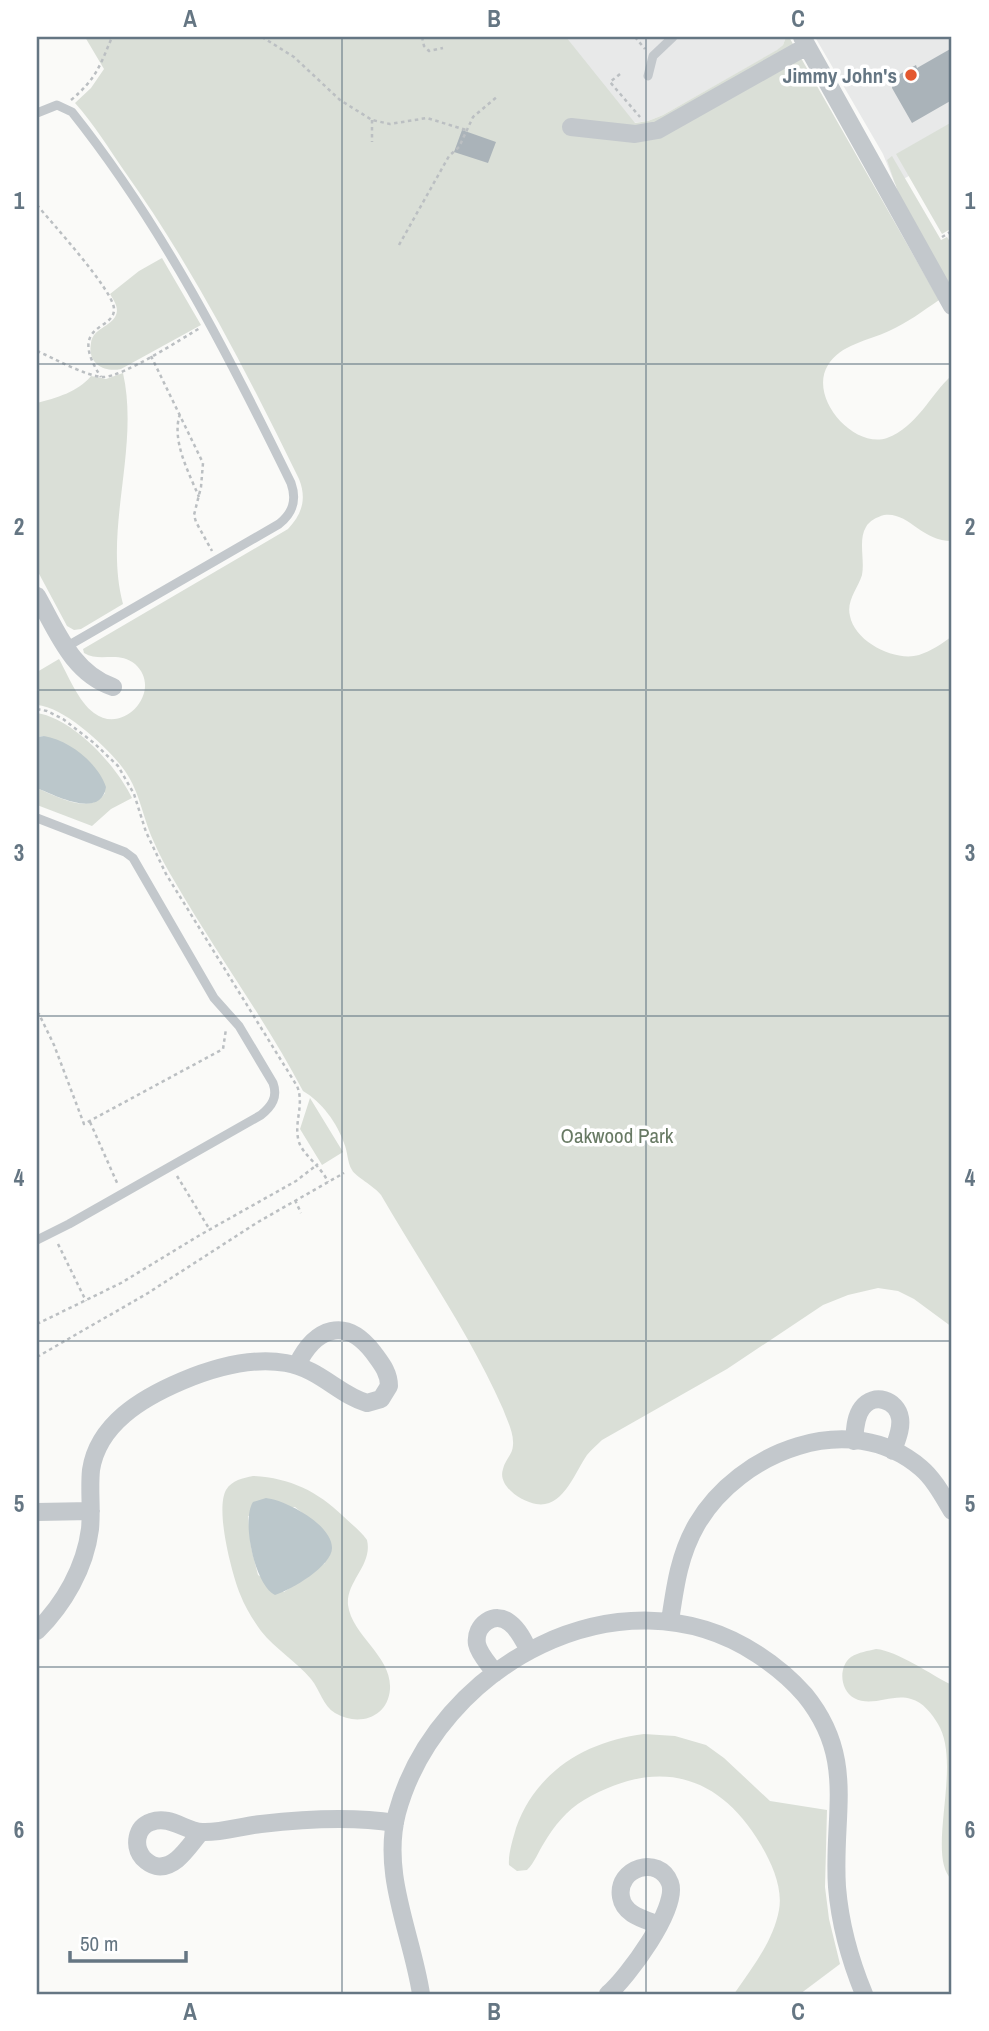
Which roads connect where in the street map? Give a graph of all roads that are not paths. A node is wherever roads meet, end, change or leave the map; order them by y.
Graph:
1 (673, 37) edge
2 (804, 41) edge
3 (648, 76) dead end
4 (37, 113) edge
5 (571, 127) dead end
6 (952, 306) edge
7 (37, 596) edge
8 (66, 647) junction
9 (113, 687) dead end
10 (37, 818) edge
11 (38, 1236) edge
12 (296, 1366) junction
13 (854, 1441) junction
14 (893, 1451) junction
15 (91, 1511) junction
16 (952, 1511) edge
17 (37, 1512) edge
18 (670, 1621) junction
19 (37, 1631) edge
20 (529, 1651) junction
21 (495, 1673) junction
22 (395, 1823) junction
23 (201, 1832) dead end
24 (659, 1925) dead end
25 (421, 1994) edge
26 (608, 1994) edge
27 (864, 1994) edge

1 - 3 lane
2 - 5 street
2 - 6 street
4 - 8 lane
7 - 8 street
8 - 9 street
10 - 11 lane
12 - 12 street
12 - 15 street
13 - 14 street
13 - 14 street
13 - 18 street
14 - 16 street
15 - 17 street
15 - 19 street
18 - 20 street
18 - 27 street
20 - 21 street
20 - 21 street
21 - 22 street
22 - 23 street
22 - 25 street
24 - 26 street

